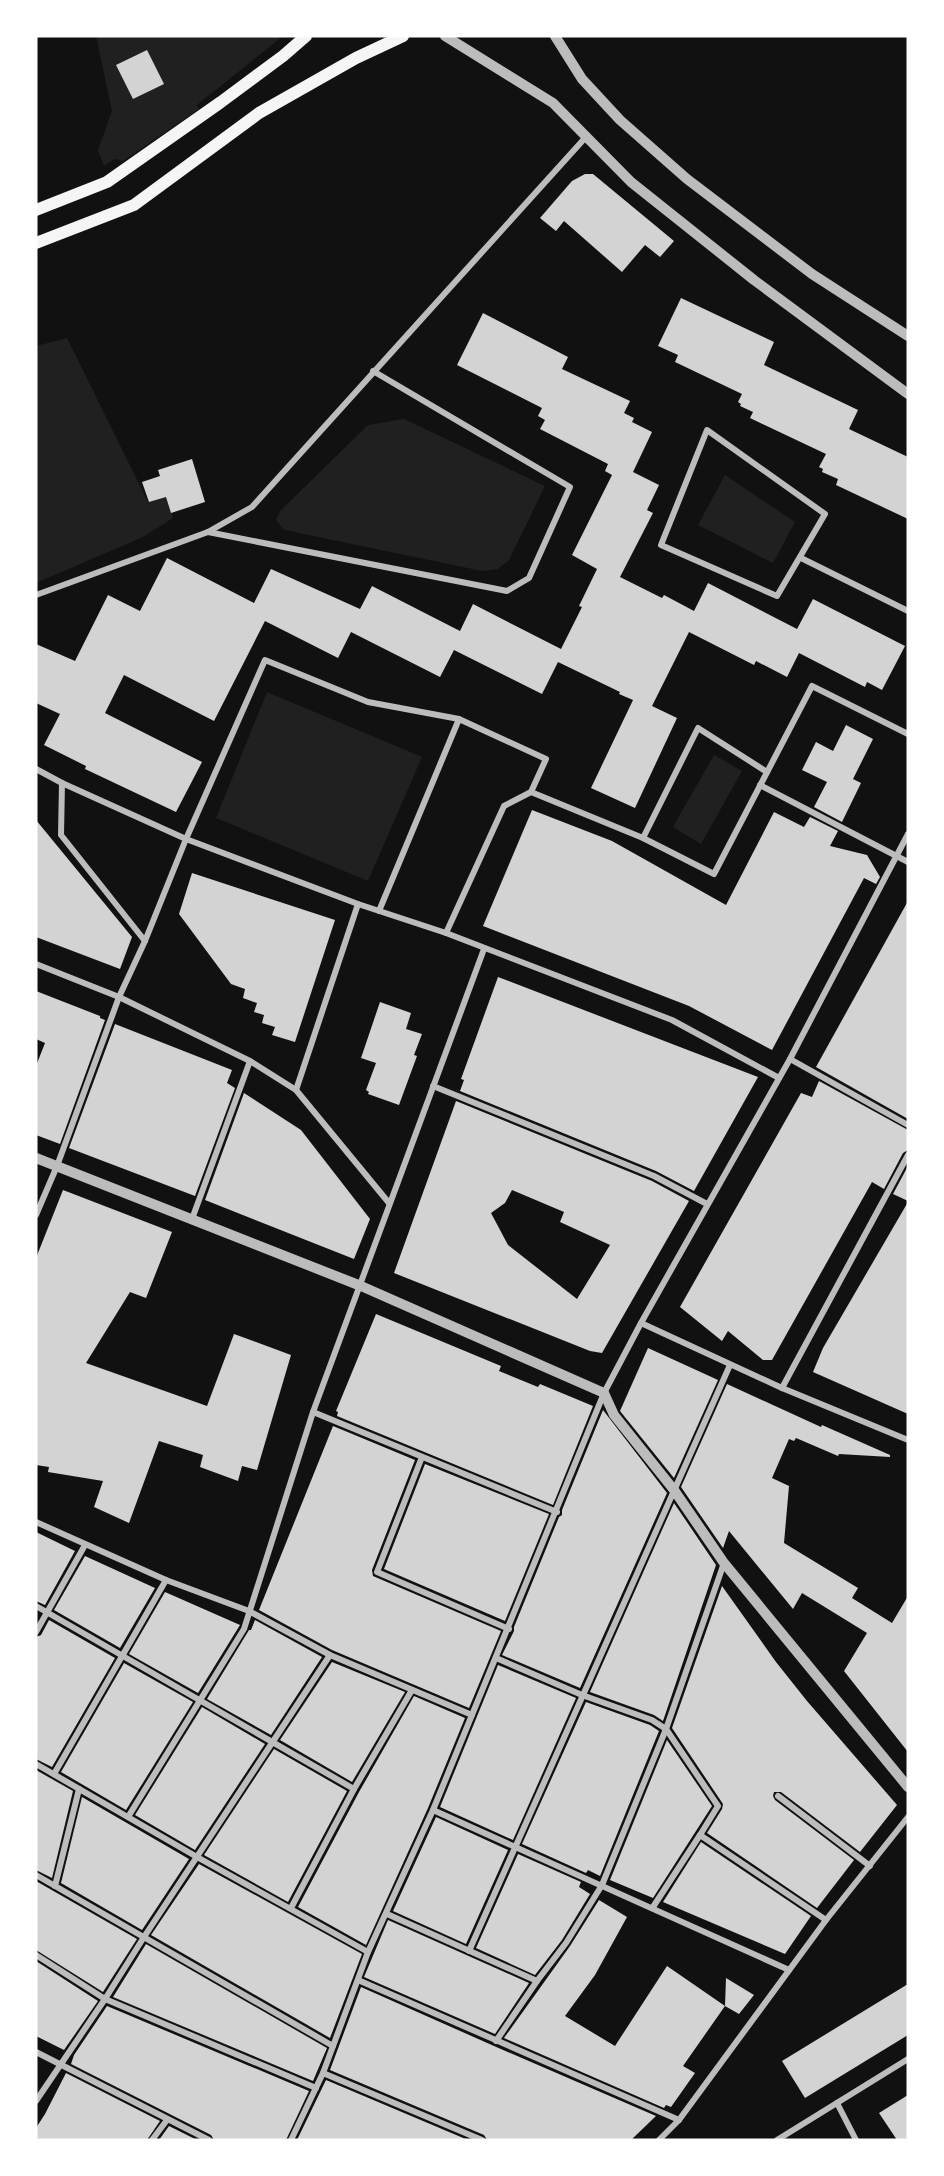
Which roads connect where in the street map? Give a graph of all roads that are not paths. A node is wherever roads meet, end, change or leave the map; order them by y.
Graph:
1 (306, 36) edge
2 (404, 36) edge
3 (445, 36) edge
4 (555, 36) edge
5 (585, 138) junction
6 (36, 210) edge
7 (36, 243) edge
8 (908, 336) edge
9 (373, 370) junction
10 (908, 394) edge
11 (208, 532) junction
12 (801, 558) junction
13 (36, 596) edge
14 (908, 611) edge
15 (459, 719) junction
16 (908, 734) edge
17 (36, 769) edge
18 (766, 772) junction
19 (62, 783) junction
20 (760, 786) junction
21 (531, 792) junction
22 (908, 834) edge
23 (643, 838) junction
24 (186, 839) junction
25 (896, 855) junction
26 (908, 862) edge
27 (358, 904) junction
28 (379, 911) junction
29 (446, 933) junction
30 (146, 941) junction
31 (484, 949) junction
32 (36, 964) edge
33 (119, 997) junction
34 (790, 1059) junction
35 (250, 1061) junction
36 (779, 1078) junction
37 (433, 1086) junction
38 (296, 1090) junction
39 (908, 1125) edge
40 (908, 1155) edge
41 (36, 1158) edge
42 (57, 1166) junction
43 (389, 1203) junction
44 (707, 1204) junction
45 (36, 1215) edge
46 (192, 1219) junction
47 (361, 1286) junction
48 (641, 1323) junction
49 (730, 1365) junction
50 (782, 1388) junction
51 (604, 1393) junction
52 (313, 1412) junction
53 (908, 1440) edge
54 (422, 1457) junction
55 (674, 1490) junction
56 (557, 1512) junction
57 (36, 1522) edge
58 (85, 1545) junction
59 (724, 1563) junction
60 (166, 1580) junction
61 (36, 1606) edge
62 (249, 1611) junction
63 (47, 1613) junction
64 (509, 1629) junction
65 (36, 1632) edge
66 (330, 1655) junction
67 (122, 1656) junction
68 (496, 1658) junction
69 (412, 1690) junction
70 (582, 1695) junction
71 (200, 1701) junction
72 (472, 1715) junction
73 (666, 1730) junction
74 (273, 1743) junction
75 (36, 1764) edge
76 (54, 1774) junction
77 (908, 1787) edge
78 (354, 1788) junction
79 (79, 1789) junction
80 (778, 1796) dead end
81 (433, 1810) junction
82 (128, 1817) junction
83 (908, 1817) edge
84 (700, 1835) junction
85 (517, 1848) junction
86 (197, 1857) junction
87 (870, 1866) junction
88 (36, 1875) edge
89 (602, 1885) junction
90 (55, 1886) junction
91 (653, 1907) junction
92 (291, 1908) junction
93 (387, 1914) junction
94 (826, 1920) junction
95 (144, 1937) junction
96 (469, 1951) junction
97 (368, 1952) junction
98 (36, 1955) edge
99 (789, 1970) junction
100 (358, 1980) junction
101 (537, 1981) junction
102 (105, 1999) junction
103 (496, 2041) junction
104 (333, 2046) junction
105 (36, 2052) edge
106 (908, 2059) edge
107 (61, 2066) junction
108 (323, 2073) junction
109 (315, 2088) junction
110 (36, 2101) edge
111 (837, 2103) junction
112 (167, 2120) junction
113 (680, 2120) junction
114 (152, 2140) edge
115 (209, 2140) edge
116 (291, 2140) edge
117 (482, 2140) edge
118 (659, 2140) edge
119 (777, 2140) edge
120 (856, 2140) edge

1 - 6 main road
2 - 7 main road
3 - 5 street
4 - 8 street
5 - 9 street
5 - 10 street
9 - 11 street
9 - 11 street
11 - 13 street
12 - 12 street
12 - 14 street
15 - 21 street
15 - 24 street
15 - 28 street
16 - 18 street
17 - 19 street
18 - 20 street
18 - 23 street
19 - 24 street
19 - 30 street
20 - 23 street
20 - 25 street
21 - 23 street
21 - 29 street
22 - 25 street
24 - 27 street
24 - 30 street
25 - 26 street
25 - 34 street
27 - 28 street
27 - 38 street
28 - 29 street
29 - 31 street
30 - 33 street
31 - 36 street
31 - 37 street
32 - 33 street
33 - 35 street
33 - 42 street
34 - 36 street
34 - 39 street
35 - 38 street
35 - 46 street
36 - 44 street
37 - 43 street
37 - 44 street
38 - 43 street
40 - 50 street
41 - 42 street
42 - 45 street
42 - 46 street
43 - 47 street
44 - 48 street
46 - 47 street
47 - 51 street
47 - 52 street
48 - 49 street
48 - 51 street
49 - 50 street
49 - 55 street
50 - 53 street
51 - 55 street
51 - 56 street
52 - 54 street
52 - 62 street
54 - 56 street
54 - 64 street
55 - 59 street
55 - 70 street
56 - 64 street
57 - 58 street
58 - 60 street
58 - 63 street
59 - 73 street
59 - 77 street
60 - 62 street
60 - 67 street
61 - 63 street
62 - 66 street
62 - 71 street
63 - 65 street
63 - 67 street
64 - 68 street
66 - 69 street
66 - 74 street
67 - 71 street
67 - 76 street
68 - 70 street
68 - 72 street
69 - 72 street
69 - 78 street
70 - 73 street
70 - 85 street
71 - 74 street
71 - 82 street
72 - 81 street
73 - 84 street
73 - 89 street
74 - 78 street
74 - 86 street
75 - 76 street
76 - 79 street
78 - 92 street
79 - 82 street
79 - 90 street
80 - 87 street
81 - 85 street
81 - 93 street
82 - 86 street
83 - 87 street
84 - 91 street
84 - 94 street
85 - 89 street
85 - 96 street
86 - 92 street
86 - 95 street
87 - 94 street
88 - 90 street
89 - 91 street
89 - 101 street
90 - 95 street
91 - 99 street
92 - 97 street
93 - 96 street
93 - 97 street
94 - 99 street
95 - 102 street
95 - 104 street
96 - 101 street
97 - 100 street
98 - 102 street
99 - 113 street
100 - 103 street
100 - 104 street
101 - 103 street
102 - 107 street
102 - 109 street
103 - 113 street
104 - 108 street
105 - 107 street
106 - 111 street
107 - 110 street
107 - 112 street
108 - 109 street
108 - 117 street
109 - 116 street
111 - 119 street
111 - 120 street
112 - 114 street
112 - 115 street
113 - 118 street

